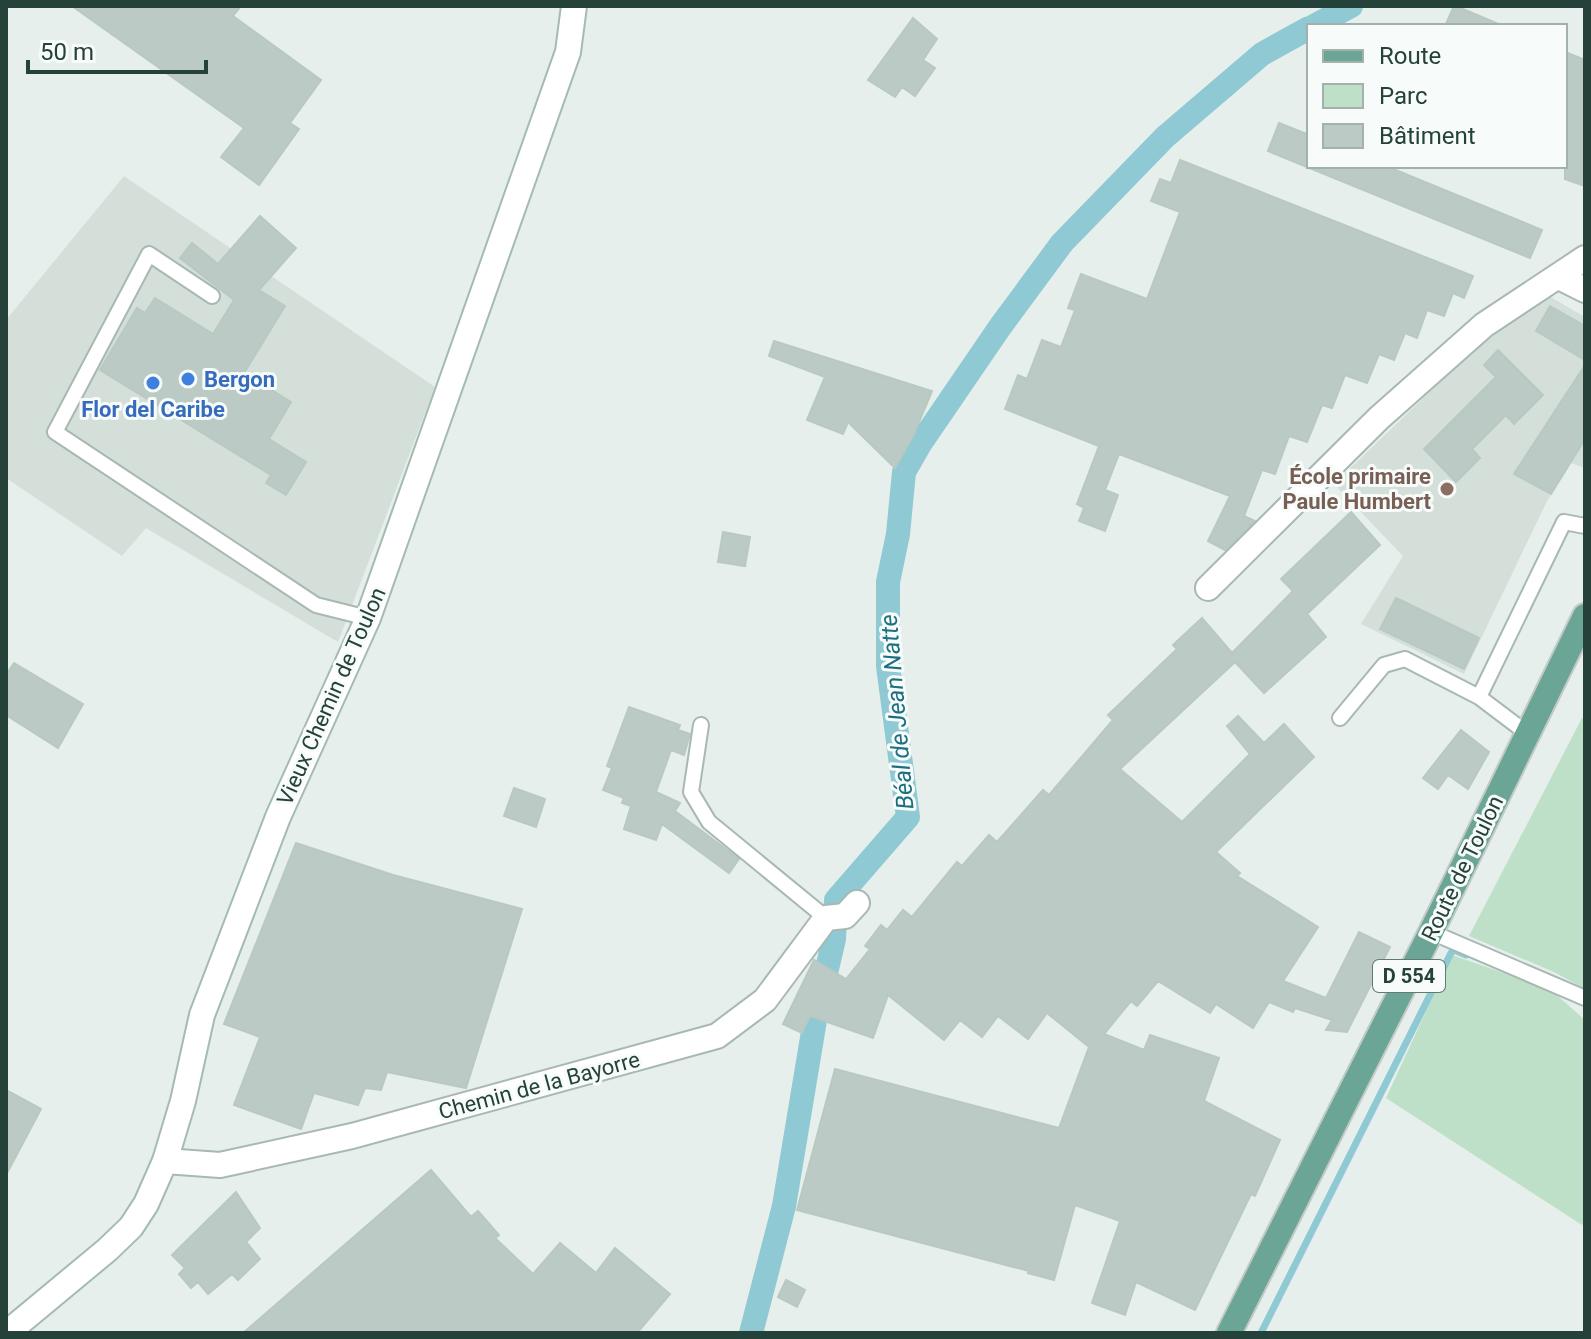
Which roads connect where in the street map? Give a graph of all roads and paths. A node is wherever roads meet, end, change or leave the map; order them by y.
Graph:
1 (574, 6) edge
2 (1585, 258) edge
3 (1559, 277) junction
4 (1585, 290) edge
5 (212, 296) dead end
6 (1585, 526) edge
7 (1208, 588) dead end
8 (1585, 616) edge
9 (368, 618) junction
10 (1479, 697) junction
11 (1340, 718) dead end
12 (701, 725) dead end
13 (1528, 734) junction
14 (840, 914) joint
15 (1431, 932) junction
16 (1585, 998) edge
17 (165, 1161) junction
18 (7, 1333) edge
19 (1229, 1333) edge

1 - 9 street, Vieux Chemin de Toulon
2 - 3 street
3 - 4 street
3 - 7 street
5 - 9 lane
6 - 10 lane
8 - 13 main road, Route de Toulon / D 554
9 - 17 street, Vieux Chemin de Toulon
10 - 11 lane
10 - 13 lane
12 - 14 lane
13 - 15 main road, Route de Toulon / D 554
14 - 17 street, Chemin de la Bayorre
15 - 16 lane
15 - 19 main road, Route de Toulon / D 554
17 - 18 street, Vieux Chemin de Toulon

